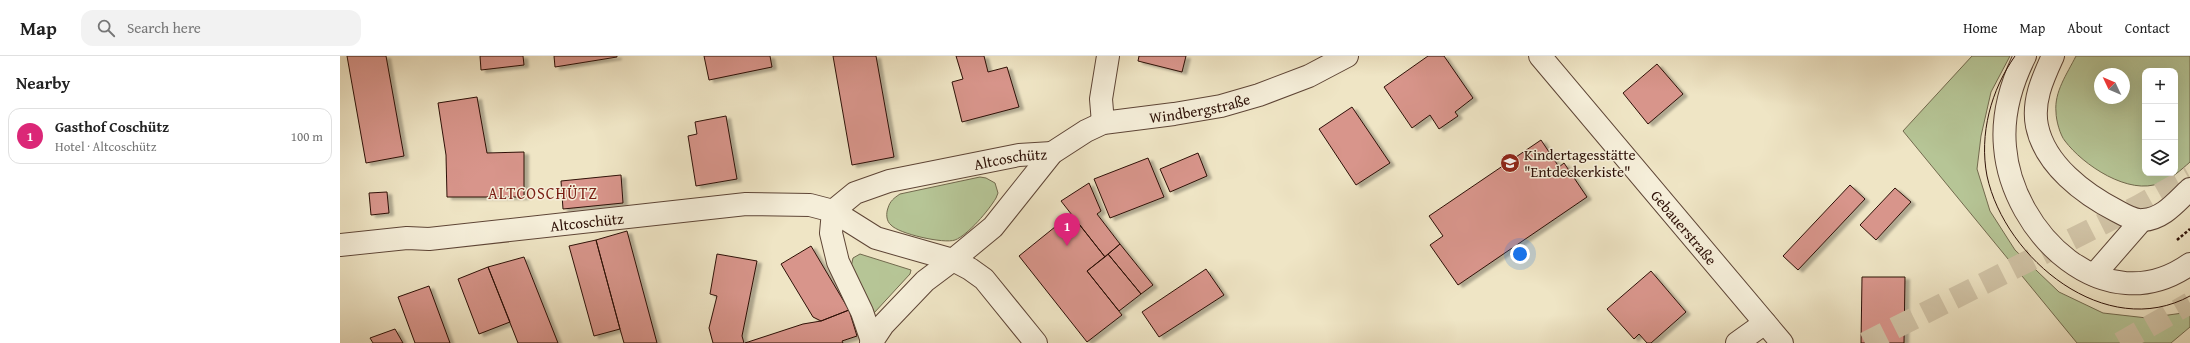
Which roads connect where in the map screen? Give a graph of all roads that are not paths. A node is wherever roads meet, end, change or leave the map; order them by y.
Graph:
1 (1108, 56) edge
2 (1347, 56) edge
3 (1540, 56) edge
4 (2025, 56) edge
5 (2053, 56) edge
6 (1103, 123) junction
7 (1052, 153) junction
8 (2190, 189) edge
9 (832, 211) junction
10 (2141, 220) junction
11 (340, 245) edge
12 (953, 260) junction
13 (2190, 264) edge
14 (2094, 275) junction
15 (1765, 324) junction
16 (872, 342) edge
17 (1036, 343) edge
18 (1737, 343) edge
19 (1782, 343) edge

1 - 6 street
2 - 6 street, Windbergstraße
3 - 15 street, Gebauerstraße
4 - 14 street
5 - 10 street
6 - 7 street, Windbergstraße
7 - 9 street, Altcoschütz
7 - 12 street, Altcoschütz
8 - 10 street
9 - 11 street, Altcoschütz
9 - 12 street, Altcoschütz
9 - 16 street, Altcoschütz
10 - 14 street
12 - 16 street, Altcoschütz
12 - 17 street
13 - 14 street
15 - 18 street
15 - 19 street, Gebauerstraße

